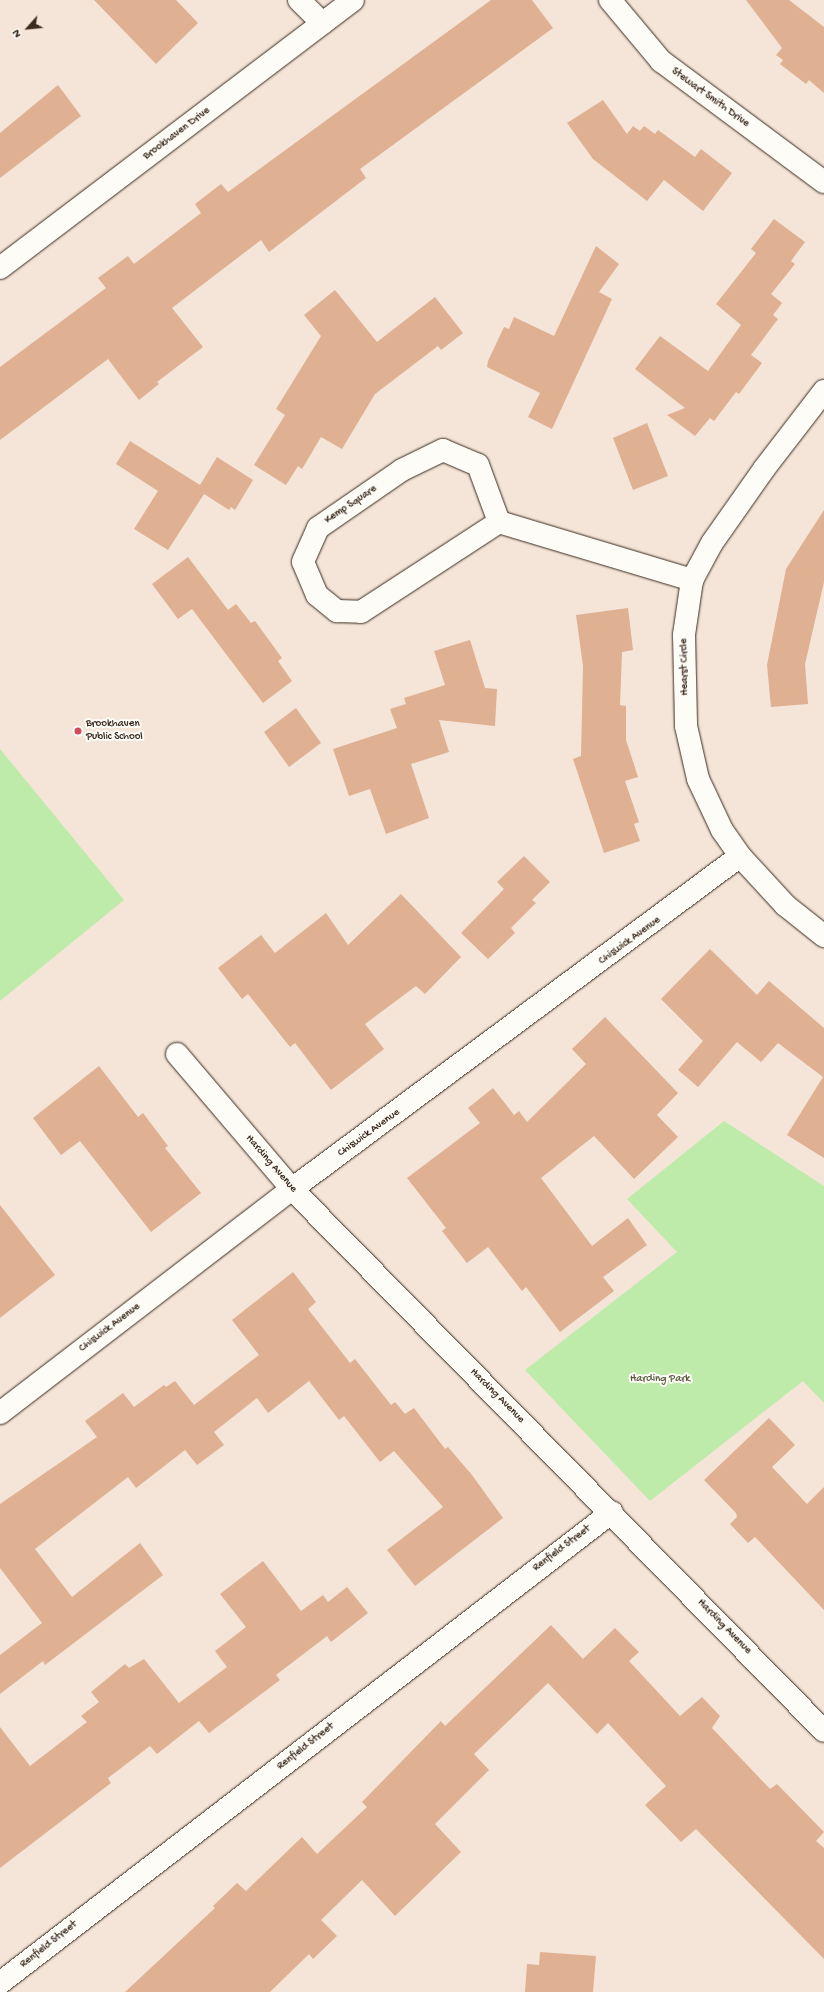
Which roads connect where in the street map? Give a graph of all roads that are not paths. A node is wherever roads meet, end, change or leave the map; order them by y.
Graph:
1 (299, 0) edge
2 (353, 0) edge
3 (610, 0) edge
4 (322, 23) junction
5 (824, 182) edge
6 (0, 268) edge
7 (824, 392) edge
8 (499, 522) junction
9 (692, 580) junction
10 (740, 856) junction
11 (824, 936) edge
12 (177, 1054) dead end
13 (292, 1189) junction
14 (0, 1413) edge
15 (612, 1512) junction
16 (824, 1731) edge
17 (0, 1983) edge

1 - 4 street
2 - 4 street, Brookhaven Drive
3 - 5 street, Stewart Smith Drive
4 - 6 street, Brookhaven Drive
7 - 9 street, Hearst Circle
8 - 8 street, Kemp Square
8 - 9 street
9 - 10 street, Hearst Circle
10 - 11 street, Hearst Circle
10 - 13 street, Chiswick Avenue
12 - 13 street, Harding Avenue
13 - 14 street, Chiswick Avenue
13 - 15 street, Harding Avenue
15 - 16 street, Harding Avenue
15 - 17 street, Renfield Street

